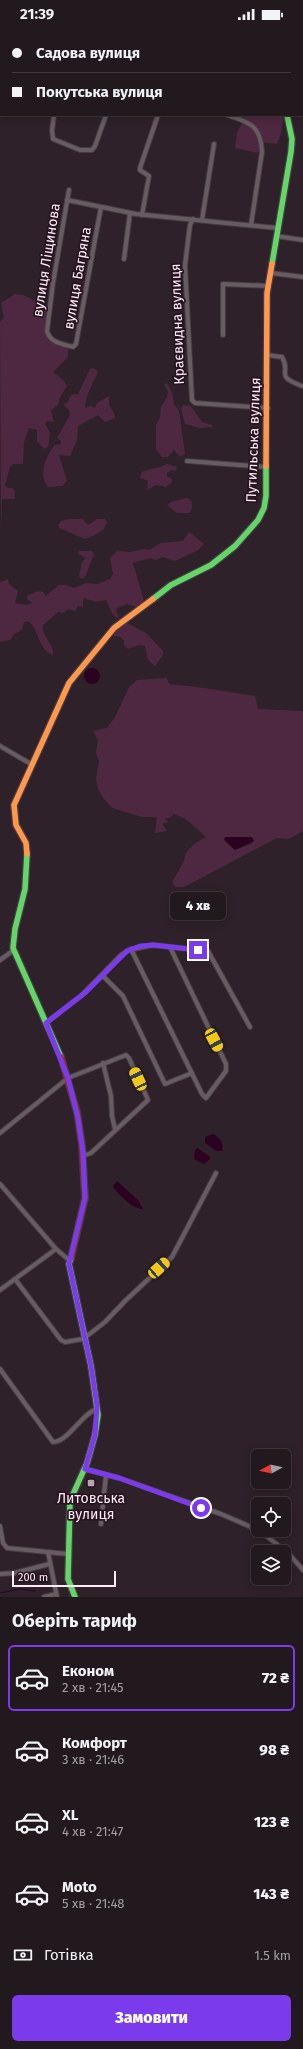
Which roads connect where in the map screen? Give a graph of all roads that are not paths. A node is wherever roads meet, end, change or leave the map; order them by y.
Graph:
1 (54, 116) edge
2 (106, 116) edge
3 (158, 116) edge
4 (230, 116) edge
5 (287, 116) edge
6 (214, 144) dead end
7 (68, 190) dead end
8 (66, 200) junction
9 (101, 207) junction
10 (130, 213) junction
11 (142, 215) junction
12 (193, 219) junction
13 (202, 220) junction
14 (251, 225) junction
15 (277, 228) junction
16 (276, 236) junction
17 (303, 240) edge
18 (124, 259) dead end
19 (271, 273) junction
20 (303, 277) edge
21 (269, 286) junction
22 (223, 336) dead end
23 (68, 346) joint
24 (267, 355) junction
25 (302, 386) dead end
26 (268, 408) junction
27 (187, 462) dead end
28 (266, 467) junction
29 (0, 746) edge
30 (31, 764) junction
31 (170, 947) junction
32 (132, 949) junction
33 (14, 950) junction
34 (0, 960) edge
35 (102, 975) junction
36 (46, 1023) junction
37 (250, 1028) dead end
38 (103, 1063) junction
39 (192, 1073) junction
40 (68, 1078) junction
41 (115, 1129) junction
42 (0, 1133) edge
43 (83, 1156) junction
44 (216, 1174) dead end
45 (0, 1184) edge
46 (4, 1189) junction
47 (0, 1193) edge
48 (56, 1249) junction
49 (69, 1260) junction
50 (16, 1279) junction
51 (0, 1290) edge
52 (85, 1338) junction
53 (0, 1369) edge
54 (97, 1409) junction
55 (85, 1469) junction
56 (106, 1475) junction
57 (101, 1524) dead end
58 (0, 1526) edge
59 (251, 1527) edge
60 (267, 1537) edge
61 (48, 1552) junction
62 (68, 1554) junction
63 (49, 1564) junction
64 (303, 1570) edge
65 (0, 1574) edge
66 (56, 1595) edge
67 (44, 1597) edge
68 (75, 1597) edge

1 - 2 street
3 - 11 street
4 - 14 street
5 - 15 street, Путильська вулиця
6 - 13 street
7 - 8 street, вулиця Ліщинова
8 - 9 street
8 - 23 street, вулиця Ліщинова
9 - 10 street
9 - 23 street, вулиця Багряна
10 - 11 street
10 - 18 street
11 - 12 street
12 - 13 street
12 - 26 street, Краєвидна вулиця
13 - 14 street
14 - 15 street
15 - 16 street, Путильська вулиця
16 - 17 street
16 - 19 street, Путильська вулиця
19 - 20 street
19 - 21 street, Путильська вулиця
21 - 22 street
21 - 24 street, Путильська вулиця
24 - 25 street
24 - 26 street, Путильська вулиця
26 - 28 street, Путильська вулиця
27 - 28 street
28 - 30 street, Путильська вулиця
29 - 30 street
30 - 33 street, Путильська вулиця
31 - 32 street
31 - 37 street
31 - 39 street
32 - 35 street
32 - 39 street
33 - 34 street
33 - 36 street
35 - 36 street
35 - 39 street
36 - 40 street
38 - 40 street
38 - 41 street
38 - 41 street
40 - 42 street
40 - 43 street
41 - 43 street
43 - 49 street
44 - 52 street
45 - 46 street
46 - 47 street
46 - 48 street
48 - 49 street
48 - 50 street
49 - 52 street
50 - 51 street
50 - 52 street
52 - 54 street
53 - 54 street
54 - 55 street
55 - 56 street
55 - 62 street
56 - 57 street
56 - 59 street
58 - 61 street
60 - 64 street
61 - 62 street
61 - 63 street
62 - 68 street
63 - 65 street
63 - 66 street
66 - 67 street

